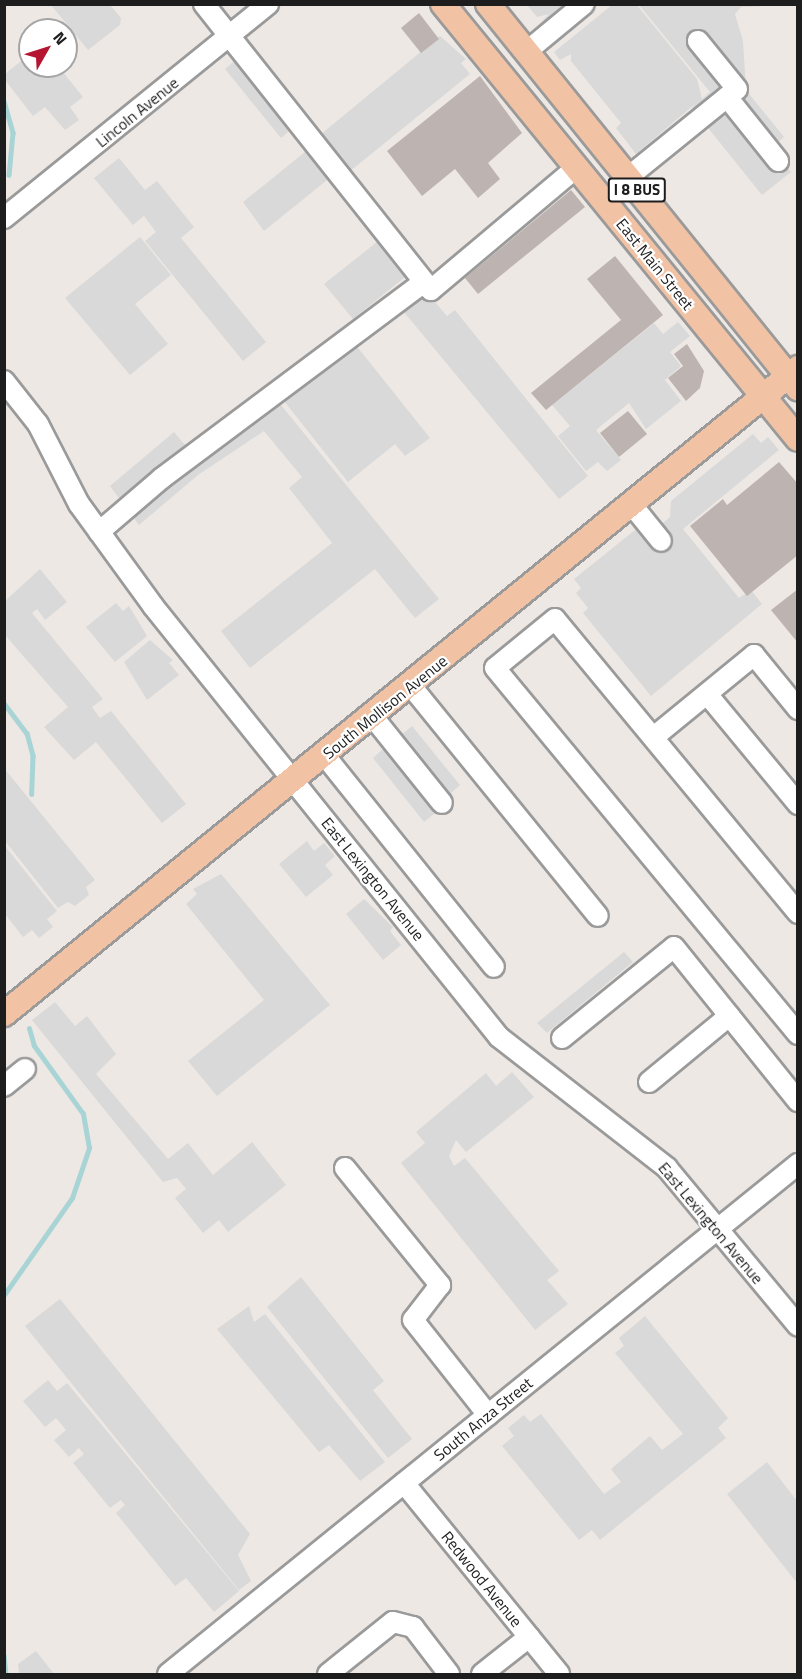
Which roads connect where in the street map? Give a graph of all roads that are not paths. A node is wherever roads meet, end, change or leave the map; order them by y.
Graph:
1 (204, 4) edge
2 (268, 4) edge
3 (443, 4) edge
4 (488, 4) edge
5 (584, 4) edge
6 (561, 11) edge
7 (230, 37) junction
8 (698, 41) dead end
9 (526, 52) junction
10 (499, 74) junction
11 (727, 97) junction
12 (778, 161) dead end
13 (576, 168) junction
14 (627, 178) junction
15 (4, 218) edge
16 (424, 282) junction
17 (794, 377) edge
18 (4, 381) edge
19 (763, 396) junction
20 (798, 439) edge
21 (632, 505) junction
22 (99, 532) junction
23 (661, 541) dead end
24 (411, 686) junction
25 (707, 694) junction
26 (798, 709) edge
27 (373, 717) junction
28 (655, 736) junction
29 (325, 756) junction
30 (295, 781) junction
31 (442, 803) dead end
32 (798, 804) edge
33 (798, 913) edge
34 (598, 916) dead end
35 (494, 967) dead end
36 (4, 1014) edge
37 (729, 1016) junction
38 (798, 1034) edge
39 (562, 1038) dead end
40 (25, 1069) dead end
41 (649, 1082) dead end
42 (4, 1086) edge
43 (798, 1101) edge
44 (798, 1164) edge
45 (345, 1168) dead end
46 (718, 1228) junction
47 (798, 1326) edge
48 (488, 1415) junction
49 (404, 1483) junction
50 (529, 1637) junction
51 (168, 1674) edge
52 (328, 1674) edge
53 (449, 1674) edge
54 (482, 1674) edge
55 (559, 1674) edge

1 - 7 street
2 - 7 street, Lincoln Avenue
3 - 10 main road, East Main Street / I 8 BUS
4 - 9 main road, East Main Street / I 8 BUS
5 - 6 street
6 - 9 street
7 - 15 street, Lincoln Avenue
7 - 16 street
8 - 11 street
9 - 10 main road
9 - 14 main road, East Main Street / I 8 BUS
10 - 13 main road, East Main Street / I 8 BUS
11 - 12 street
11 - 14 street
13 - 16 street
13 - 19 main road, East Main Street / I 8 BUS
14 - 17 main road, East Main Street / I 8 BUS
16 - 22 street
17 - 19 main road, South Mollison Avenue
18 - 22 street, East Lexington Avenue
19 - 20 main road, East Main Street / I 8 BUS
19 - 21 main road, South Mollison Avenue
21 - 23 street
21 - 24 main road, South Mollison Avenue
22 - 30 street, East Lexington Avenue
24 - 27 main road, South Mollison Avenue
24 - 34 street
25 - 26 street
25 - 28 street
25 - 32 street
27 - 29 main road, South Mollison Avenue
27 - 31 street
28 - 33 street
28 - 38 street
29 - 30 main road, South Mollison Avenue
29 - 35 street
30 - 36 main road, South Mollison Avenue
30 - 46 street, East Lexington Avenue
37 - 39 street
37 - 41 street
37 - 43 street
40 - 42 street
44 - 46 street, South Anza Street
45 - 48 street
46 - 47 street, East Lexington Avenue
46 - 48 street, South Anza Street
48 - 49 street, South Anza Street
49 - 50 street, Redwood Avenue
49 - 51 street, South Anza Street
50 - 54 street
50 - 55 street, Redwood Avenue
52 - 53 street

